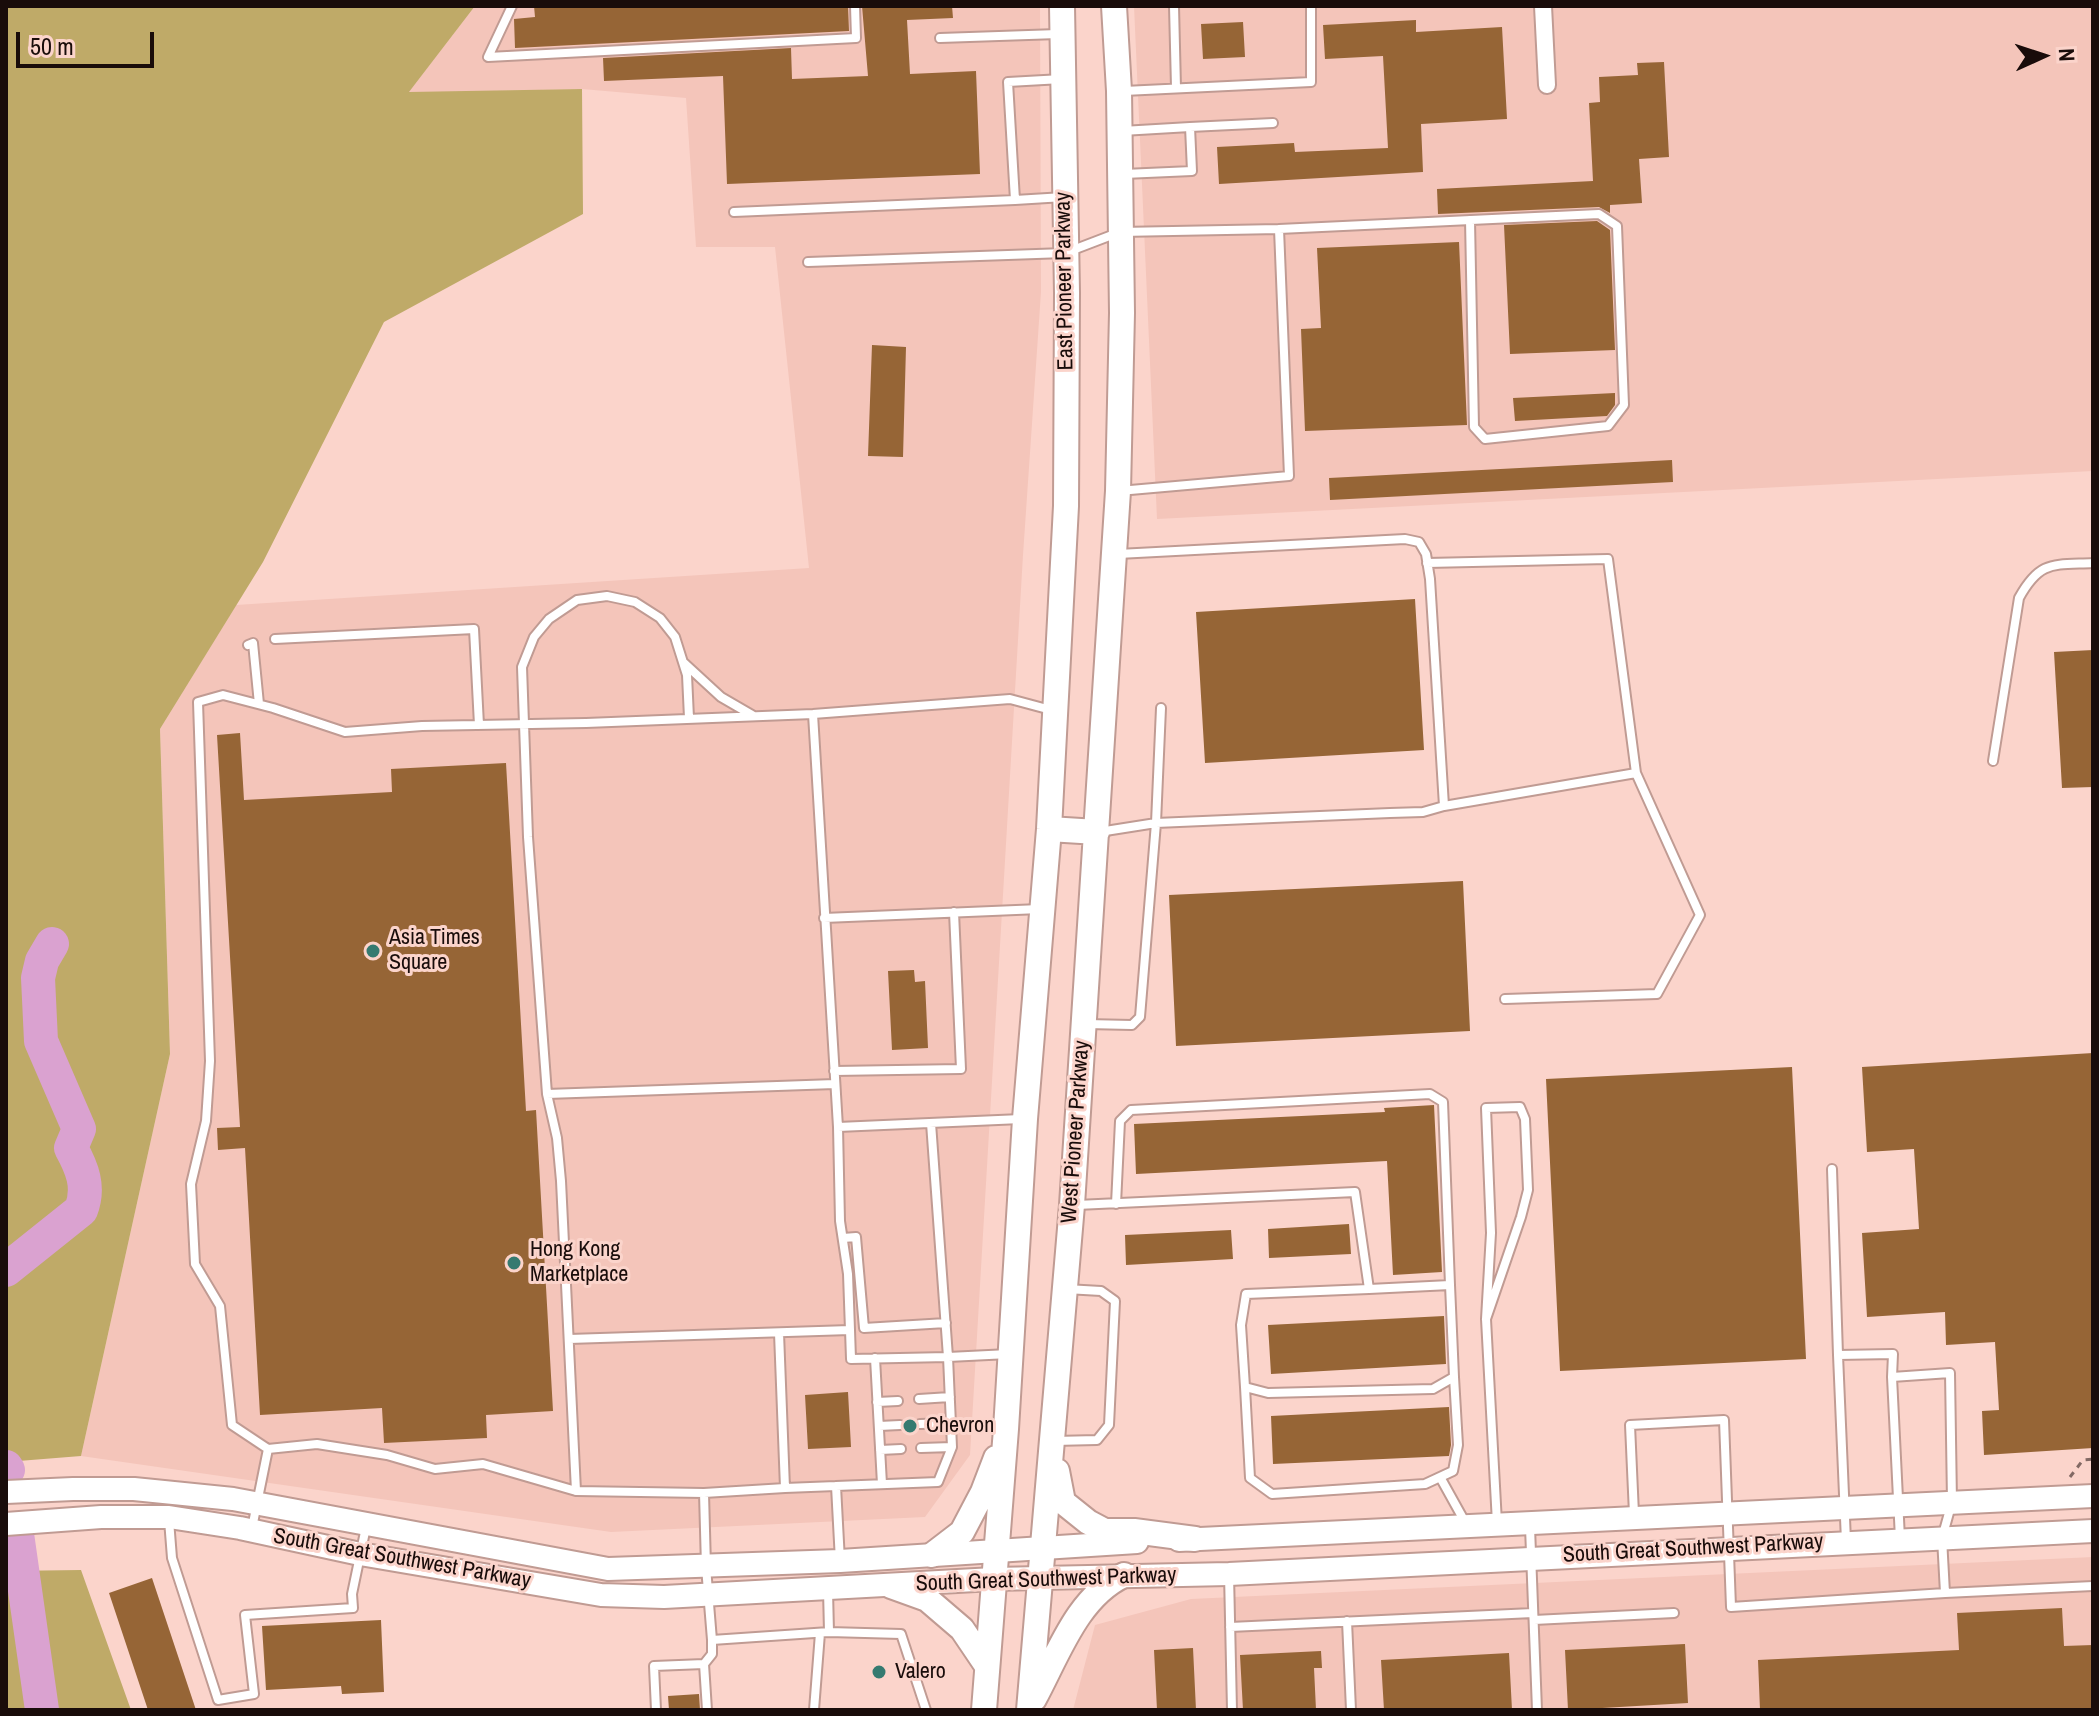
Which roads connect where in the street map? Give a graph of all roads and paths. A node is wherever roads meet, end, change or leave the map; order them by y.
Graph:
1 (512, 6) edge
2 (855, 6) edge
3 (1062, 6) edge
4 (1114, 6) edge
5 (1174, 6) edge
6 (1311, 6) edge
7 (1543, 6) edge
8 (1063, 34) junction
9 (940, 38) dead end
10 (1063, 79) junction
11 (1547, 85) dead end
12 (1176, 88) junction
13 (1119, 91) junction
14 (1273, 123) dead end
15 (1190, 127) junction
16 (1119, 131) junction
17 (1119, 174) junction
18 (1064, 197) junction
19 (1015, 200) junction
20 (734, 212) dead end
21 (1470, 220) junction
22 (1279, 229) junction
23 (1120, 232) junction
24 (1065, 253) junction
25 (808, 262) dead end
26 (1118, 491) junction
27 (1113, 554) junction
28 (1427, 563) junction
29 (2093, 563) edge
30 (275, 639) dead end
31 (248, 645) dead end
32 (683, 662) junction
33 (259, 704) junction
34 (1161, 708) dead end
35 (1056, 711) junction
36 (813, 714) junction
37 (753, 715) junction
38 (689, 718) junction
39 (523, 723) junction
40 (479, 725) junction
41 (1993, 761) dead end
42 (1636, 773) junction
43 (1444, 806) junction
44 (1156, 823) junction
45 (1049, 829) junction
46 (1097, 832) junction
47 (1040, 909) junction
48 (954, 912) junction
49 (824, 918) junction
50 (1505, 999) dead end
51 (1084, 1024) junction
52 (834, 1071) junction
53 (835, 1084) junction
54 (547, 1094) junction
55 (1025, 1119) junction
56 (931, 1123) junction
57 (838, 1127) junction
58 (1832, 1169) dead end
59 (1116, 1204) junction
60 (1072, 1205) junction
61 (843, 1238) junction
62 (1450, 1285) junction
63 (1065, 1289) junction
64 (1369, 1289) junction
65 (1486, 1319) junction
66 (946, 1323) junction
67 (850, 1330) junction
68 (779, 1333) junction
69 (569, 1339) junction
70 (1010, 1354) junction
71 (1838, 1355) junction
72 (948, 1357) junction
73 (875, 1358) junction
74 (1454, 1377) junction
75 (1892, 1377) junction
76 (1245, 1387) junction
77 (950, 1397) junction
78 (919, 1399) dead end
79 (898, 1401) dead end
80 (877, 1402) junction
81 (951, 1423) junction
82 (920, 1424) dead end
83 (900, 1425) dead end
84 (879, 1426) junction
85 (1006, 1429) junction
86 (1051, 1441) junction
87 (952, 1447) junction
88 (921, 1448) dead end
89 (268, 1449) junction
90 (901, 1449) dead end
91 (880, 1450) junction
92 (2093, 1459) edge
93 (1440, 1477) junction
94 (2059, 1479) dead end
95 (882, 1484) junction
96 (836, 1486) junction
97 (785, 1488) junction
98 (576, 1491) junction
99 (6, 1492) edge
100 (704, 1493) junction
101 (2093, 1496) edge
102 (1952, 1502) junction
103 (257, 1503) junction
104 (1898, 1504) junction
105 (1844, 1507) junction
106 (1728, 1512) junction
107 (169, 1517) junction
108 (1634, 1517) junction
109 (367, 1522) junction
110 (1530, 1522) junction
111 (1497, 1523) junction
112 (6, 1524) edge
113 (1467, 1525) junction
114 (2093, 1531) edge
115 (251, 1532) junction
116 (1942, 1538) junction
117 (1195, 1539) junction
118 (1900, 1539) junction
119 (1846, 1542) junction
120 (1043, 1548) junction
121 (1730, 1548) junction
122 (997, 1551) junction
123 (360, 1554) junction
124 (932, 1555) junction
125 (1531, 1557) junction
126 (840, 1561) junction
127 (706, 1567) junction
128 (1229, 1574) junction
129 (1124, 1575) junction
130 (994, 1579) junction
131 (1040, 1579) junction
132 (891, 1586) junction
133 (2093, 1586) edge
134 (828, 1589) junction
135 (1945, 1593) junction
136 (707, 1595) junction
137 (1674, 1613) dead end
138 (1534, 1617) junction
139 (1347, 1621) junction
140 (1230, 1627) junction
141 (824, 1632) junction
142 (712, 1640) junction
143 (704, 1664) junction
144 (987, 1666) junction
145 (1029, 1709) edge
146 (656, 1710) edge
147 (707, 1710) edge
148 (814, 1710) edge
149 (926, 1710) edge
150 (984, 1710) edge
151 (1232, 1710) edge
152 (1351, 1710) edge
153 (1537, 1710) edge

1 - 2 lane
3 - 8 main road, East Pioneer Parkway
4 - 13 main road
5 - 12 lane
6 - 12 lane
7 - 11 street
8 - 9 lane
8 - 10 main road, East Pioneer Parkway
10 - 18 main road, East Pioneer Parkway
10 - 19 lane
12 - 13 lane
13 - 16 main road
14 - 15 lane
15 - 16 lane
15 - 17 lane
16 - 17 main road
17 - 23 main road
18 - 19 lane
18 - 24 main road, East Pioneer Parkway
19 - 20 lane
21 - 21 lane
21 - 22 lane
22 - 23 lane
22 - 26 lane
23 - 24 lane
23 - 26 main road
24 - 25 lane
24 - 35 main road, East Pioneer Parkway
26 - 27 main road
27 - 28 lane
27 - 46 main road, West Pioneer Parkway
28 - 42 lane
28 - 43 lane
29 - 41 lane
30 - 40 lane
31 - 33 lane
32 - 37 lane
32 - 38 lane
32 - 39 lane
33 - 40 lane
33 - 89 lane
34 - 44 lane
35 - 36 lane
35 - 45 main road
36 - 37 lane
36 - 49 lane
37 - 38 lane
38 - 39 lane
39 - 40 lane
39 - 54 lane
42 - 43 lane
42 - 50 lane
43 - 44 lane
44 - 46 lane
44 - 51 lane
45 - 46 main road
45 - 47 main road
46 - 51 main road, West Pioneer Parkway
47 - 48 lane
47 - 55 main road
48 - 49 lane
48 - 52 lane
49 - 52 lane
51 - 60 main road, West Pioneer Parkway
52 - 53 lane
53 - 54 lane
53 - 57 lane
54 - 69 lane
55 - 56 lane
55 - 70 main road
56 - 57 lane
56 - 66 lane
57 - 61 lane
58 - 71 lane
59 - 60 lane
59 - 62 lane
59 - 64 lane
60 - 63 main road, West Pioneer Parkway
61 - 66 lane
61 - 67 lane
62 - 64 lane
62 - 74 lane
63 - 86 main road, West Pioneer Parkway
63 - 86 lane
64 - 76 lane
65 - 65 lane
65 - 111 lane
66 - 72 lane
67 - 68 lane
67 - 73 lane
68 - 69 lane
68 - 97 lane
69 - 98 lane
70 - 72 lane
70 - 85 main road
71 - 75 lane
71 - 105 lane
72 - 73 lane
72 - 77 lane
73 - 80 lane
74 - 76 lane
74 - 93 lane
75 - 102 lane
75 - 104 lane
76 - 93 lane
77 - 78 lane
77 - 81 lane
79 - 80 lane
80 - 84 lane
81 - 82 lane
81 - 87 lane
83 - 84 lane
84 - 91 lane
85 - 122 main road
85 - 124 main road
86 - 117 main road
86 - 120 main road, West Pioneer Parkway
87 - 88 lane
87 - 95 lane
89 - 98 lane
89 - 103 lane
90 - 91 lane
91 - 95 lane
92 - 94 path
93 - 113 lane
95 - 96 lane
96 - 97 lane
96 - 126 lane
97 - 100 lane
98 - 100 lane
99 - 103 main road, South Great Southwest Parkway
100 - 127 lane
101 - 102 main road, South Great Southwest Parkway
102 - 104 main road, South Great Southwest Parkway
102 - 116 lane
103 - 109 main road, South Great Southwest Parkway
103 - 115 lane
104 - 105 main road, South Great Southwest Parkway
104 - 118 lane
105 - 106 main road, South Great Southwest Parkway
105 - 119 lane
106 - 108 main road, South Great Southwest Parkway
106 - 108 lane
106 - 121 lane
107 - 112 main road, South Great Southwest Parkway
107 - 115 main road, South Great Southwest Parkway
107 - 123 lane
108 - 110 main road, South Great Southwest Parkway
109 - 123 lane
109 - 127 main road, South Great Southwest Parkway
110 - 111 main road, South Great Southwest Parkway
110 - 125 lane
111 - 113 main road, South Great Southwest Parkway
113 - 117 main road, South Great Southwest Parkway
114 - 116 main road, South Great Southwest Parkway
115 - 123 main road, South Great Southwest Parkway
116 - 118 main road, South Great Southwest Parkway
116 - 135 lane
117 - 120 main road, South Great Southwest Parkway
118 - 119 main road, South Great Southwest Parkway
119 - 121 main road, South Great Southwest Parkway
120 - 122 main road, South Great Southwest Parkway
120 - 131 main road, West Pioneer Parkway
121 - 125 main road, South Great Southwest Parkway
121 - 135 lane
122 - 124 main road, South Great Southwest Parkway
122 - 130 main road
123 - 136 main road, South Great Southwest Parkway
124 - 126 main road, South Great Southwest Parkway
125 - 128 main road, South Great Southwest Parkway
125 - 138 lane
126 - 127 main road, South Great Southwest Parkway
127 - 136 lane
128 - 129 main road, South Great Southwest Parkway
128 - 140 lane
129 - 131 main road, South Great Southwest Parkway
129 - 145 main road
130 - 131 main road, South Great Southwest Parkway
130 - 132 main road, South Great Southwest Parkway
130 - 144 main road
131 - 145 main road, West Pioneer Parkway
132 - 134 main road, South Great Southwest Parkway
132 - 144 main road
133 - 135 lane
134 - 136 main road, South Great Southwest Parkway
134 - 141 lane
136 - 142 lane
137 - 138 lane
138 - 139 lane
138 - 153 lane
139 - 140 lane
139 - 152 lane
140 - 151 lane
141 - 142 lane
141 - 148 lane
141 - 149 lane
142 - 143 lane
143 - 146 lane
143 - 147 lane
144 - 150 main road

